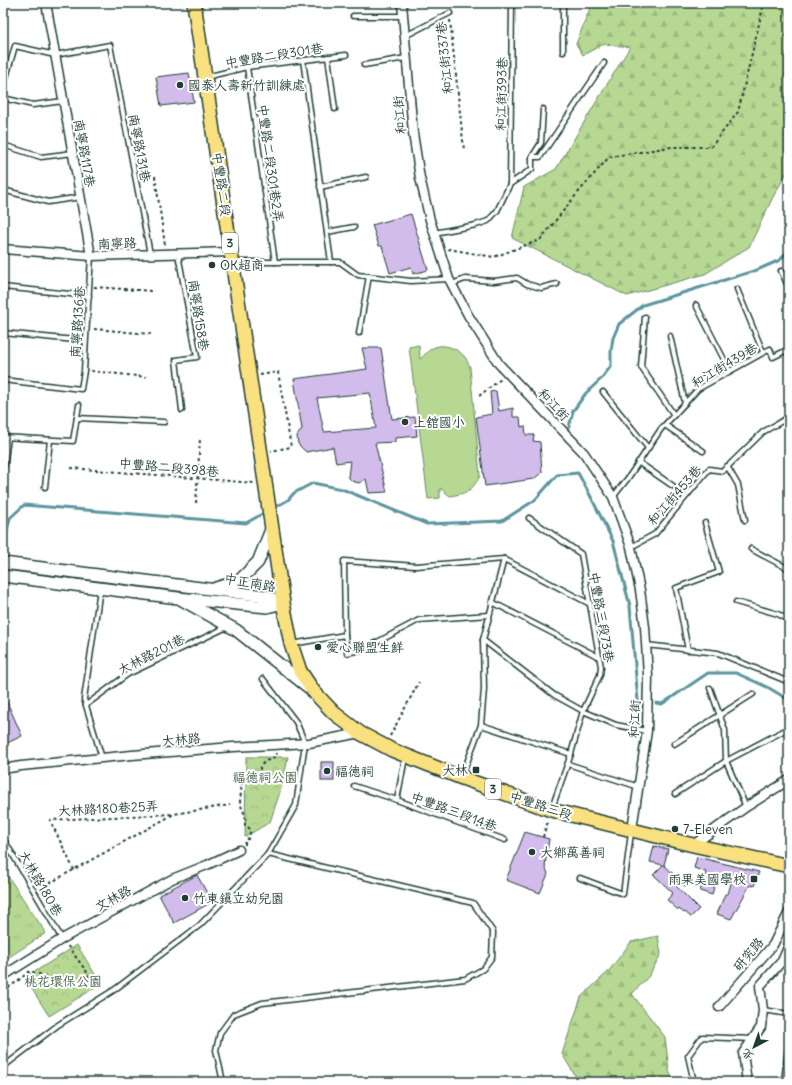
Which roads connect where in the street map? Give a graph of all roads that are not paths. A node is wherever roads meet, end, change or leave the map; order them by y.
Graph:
1 (46, 3) edge
2 (194, 3) edge
3 (402, 3) edge
4 (512, 3) edge
5 (563, 3) edge
6 (450, 13) road end
7 (353, 16) dead end
8 (404, 16) junction
9 (405, 36) junction
10 (563, 52) dead end
11 (55, 55) junction
12 (346, 55) dead end
13 (328, 57) junction
14 (407, 58) junction
15 (303, 60) junction
16 (604, 63) dead end
17 (364, 65) dead end
18 (247, 68) junction
19 (206, 77) junction
20 (3, 88) edge
21 (3, 98) edge
22 (63, 101) junction
23 (335, 109) dead end
24 (543, 109) dead end
25 (3, 145) edge
26 (73, 153) junction
27 (532, 157) junction
28 (366, 177) dead end
29 (510, 184) junction
30 (320, 187) junction
31 (3, 190) edge
32 (81, 197) junction
33 (354, 227) dead end
34 (326, 232) junction
35 (434, 233) junction
36 (3, 249) edge
37 (150, 254) junction
38 (178, 254) junction
39 (91, 256) junction
40 (232, 257) junction
41 (275, 262) junction
42 (331, 262) junction
43 (781, 271) dead end
44 (369, 276) junction
45 (450, 281) junction
46 (557, 284) dead end
47 (3, 287) edge
48 (789, 288) edge
49 (737, 289) dead end
50 (89, 296) junction
51 (696, 305) dead end
52 (645, 317) dead end
53 (3, 333) edge
54 (359, 333) dead end
55 (670, 336) dead end
56 (86, 341) junction
57 (789, 349) edge
58 (764, 352) junction
59 (730, 371) junction
60 (3, 380) edge
61 (603, 392) dead end
62 (685, 403) junction
63 (79, 405) dead end
64 (182, 410) dead end
65 (674, 415) junction
66 (789, 417) edge
67 (77, 418) junction
68 (164, 422) dead end
69 (664, 425) junction
70 (3, 437) edge
71 (8, 438) junction
72 (50, 440) junction
73 (648, 448) junction
74 (703, 451) dead end
75 (638, 462) junction
76 (727, 466) junction
77 (3, 474) edge
78 (673, 486) dead end
79 (45, 487) dead end
80 (613, 497) junction
81 (529, 518) dead end
82 (745, 520) dead end
83 (705, 523) dead end
84 (272, 527) junction
85 (631, 547) junction
86 (751, 549) dead end
87 (504, 559) junction
88 (3, 563) edge
89 (789, 569) edge
90 (3, 576) edge
91 (100, 588) junction
92 (210, 590) junction
93 (178, 598) junction
94 (492, 602) junction
95 (736, 602) dead end
96 (283, 603) junction
97 (590, 604) junction
98 (489, 615) junction
99 (789, 620) edge
100 (228, 626) junction
101 (345, 635) junction
102 (483, 640) junction
103 (291, 644) junction
104 (646, 645) junction
105 (688, 650) junction
106 (599, 657) junction
107 (263, 679) dead end
108 (789, 682) edge
109 (710, 688) dead end
110 (314, 692) junction
111 (753, 694) dead end
112 (86, 705) junction
113 (583, 710) junction
114 (720, 715) junction
115 (481, 725) junction
116 (789, 728) edge
117 (647, 731) junction
118 (360, 732) junction
119 (305, 743) junction
120 (674, 744) dead end
121 (571, 754) junction
122 (406, 756) junction
123 (102, 758) junction
124 (726, 761) junction
125 (568, 764) junction
126 (3, 769) edge
127 (462, 778) junction
128 (789, 780) edge
129 (354, 786) dead end
130 (639, 787) junction
131 (675, 794) dead end
132 (397, 800) junction
133 (746, 807) junction
134 (551, 810) junction
135 (632, 829) junction
136 (3, 838) edge
137 (505, 840) dead end
138 (693, 845) junction
139 (239, 850) road end
140 (268, 854) junction
141 (789, 866) edge
142 (580, 878) dead end
143 (789, 912) edge
144 (62, 939) junction
145 (789, 945) edge
146 (3, 976) edge
147 (719, 1007) dead end
148 (763, 1010) junction
149 (789, 1014) edge
150 (789, 1038) edge
151 (753, 1039) junction
152 (3, 1067) edge
153 (223, 1082) edge
154 (694, 1082) edge
155 (747, 1082) edge
156 (784, 1082) edge

1 - 11 street, 南寧路117巷
2 - 19 main road, 中豐路二段 / 3
3 - 8 street, 和江街
4 - 29 lane, 和江街393巷
5 - 10 lane
6 - 9 lane, 和江街337巷
7 - 8 lane
8 - 9 street, 和江街
9 - 14 street, 和江街
11 - 20 lane
11 - 22 street, 南寧路117巷
11 - 37 lane, 南寧路131巷
12 - 13 lane, 中豐路二段301巷
13 - 15 lane, 中豐路二段301巷
13 - 23 lane
14 - 17 lane
14 - 35 street, 和江街
15 - 18 lane, 中豐路二段301巷
15 - 30 lane
16 - 27 lane
18 - 19 lane, 中豐路二段301巷
18 - 41 lane, 中豐路二段301巷2弄
19 - 40 main road, 中豐路二段 / 3
21 - 22 lane
22 - 26 street, 南寧路117巷
24 - 27 lane
25 - 26 lane
26 - 32 street, 南寧路117巷
27 - 29 lane
28 - 30 lane
29 - 35 lane, 和江街393巷
30 - 34 lane
31 - 32 lane
32 - 39 street, 南寧路117巷
33 - 34 lane
34 - 42 lane
35 - 45 street, 和江街
36 - 39 street, 南寧路
37 - 38 street, 南寧路
37 - 39 street, 南寧路
38 - 40 street, 南寧路
38 - 64 lane, 南寧路158巷
39 - 50 lane, 南寧路136巷
40 - 41 lane
40 - 84 main road, 中豐路二段 / 3
41 - 42 lane
42 - 44 lane
43 - 48 lane
44 - 45 lane
44 - 54 lane
45 - 46 lane
45 - 80 street, 和江街
47 - 50 lane
49 - 58 lane
50 - 56 lane, 南寧路136巷
51 - 59 lane
52 - 65 lane
53 - 56 lane
55 - 62 lane
56 - 60 lane, 南寧路136巷
57 - 58 lane, 和江街439巷
58 - 59 lane, 和江街439巷
59 - 62 lane, 和江街439巷
61 - 73 lane
62 - 65 lane, 和江街439巷
63 - 67 lane
65 - 69 lane, 和江街439巷
66 - 76 lane
67 - 68 lane
67 - 72 lane
69 - 73 lane, 和江街439巷
69 - 74 lane
70 - 71 lane
71 - 72 lane
71 - 77 lane
72 - 79 lane
73 - 75 lane, 和江街439巷
75 - 78 lane
75 - 80 lane, 和江街439巷
76 - 82 lane
76 - 85 lane, 和江街453巷
80 - 85 street, 和江街
81 - 97 lane, 中豐路三段73巷
83 - 105 lane
84 - 92 street
84 - 96 main road, 3
85 - 104 street, 和江街
86 - 89 lane
87 - 94 lane
87 - 97 lane
87 - 101 lane
88 - 92 street, 中正南路
90 - 91 street, 中正南路
91 - 93 street, 中正南路
91 - 112 lane
92 - 96 street, 中正南路
93 - 96 street, 中正南路
93 - 100 street
94 - 98 lane
94 - 106 lane
95 - 99 lane
96 - 103 main road, 中豐路三段 / 3
97 - 106 lane, 中豐路三段73巷
98 - 101 lane
98 - 102 lane
100 - 110 street
100 - 112 lane, 大林路201巷
101 - 103 lane
102 - 113 lane
102 - 115 lane
103 - 110 main road, 中豐路三段 / 3
104 - 105 lane
104 - 117 street, 和江街
105 - 108 lane
106 - 113 lane, 中豐路三段73巷
107 - 119 lane
109 - 114 lane
110 - 118 main road, 中豐路三段 / 3
111 - 114 lane
112 - 123 lane
113 - 117 lane
113 - 121 lane, 中豐路三段73巷
114 - 120 lane
114 - 124 lane
115 - 121 lane
115 - 127 lane
116 - 124 lane
117 - 130 street, 和江街
118 - 119 street, 大林路
118 - 122 main road, 中豐路三段 / 3
119 - 123 street, 大林路
119 - 140 lane
121 - 125 lane, 中豐路三段73巷
122 - 127 main road, 中豐路三段 / 3
122 - 132 lane, 中豐路三段14巷
123 - 126 street, 大林路
124 - 131 lane
124 - 133 lane
125 - 130 lane
125 - 134 lane, 中豐路三段73巷
127 - 134 main road, 中豐路三段 / 3
128 - 133 street
129 - 132 lane, 中豐路三段14巷
130 - 135 street, 和江街
132 - 137 lane, 中豐路三段14巷
133 - 138 street
134 - 135 main road, 中豐路三段 / 3
135 - 138 main road, 中豐路三段 / 3
135 - 142 lane
136 - 144 lane, 大林路180巷
138 - 141 main road, 中豐路三段 / 3
139 - 144 street, 文林路
140 - 152 lane
140 - 153 lane
143 - 147 street, 研究路
144 - 146 street, 文林路
145 - 148 street
148 - 149 lane
148 - 151 street
150 - 156 lane
151 - 154 lane
151 - 155 street

